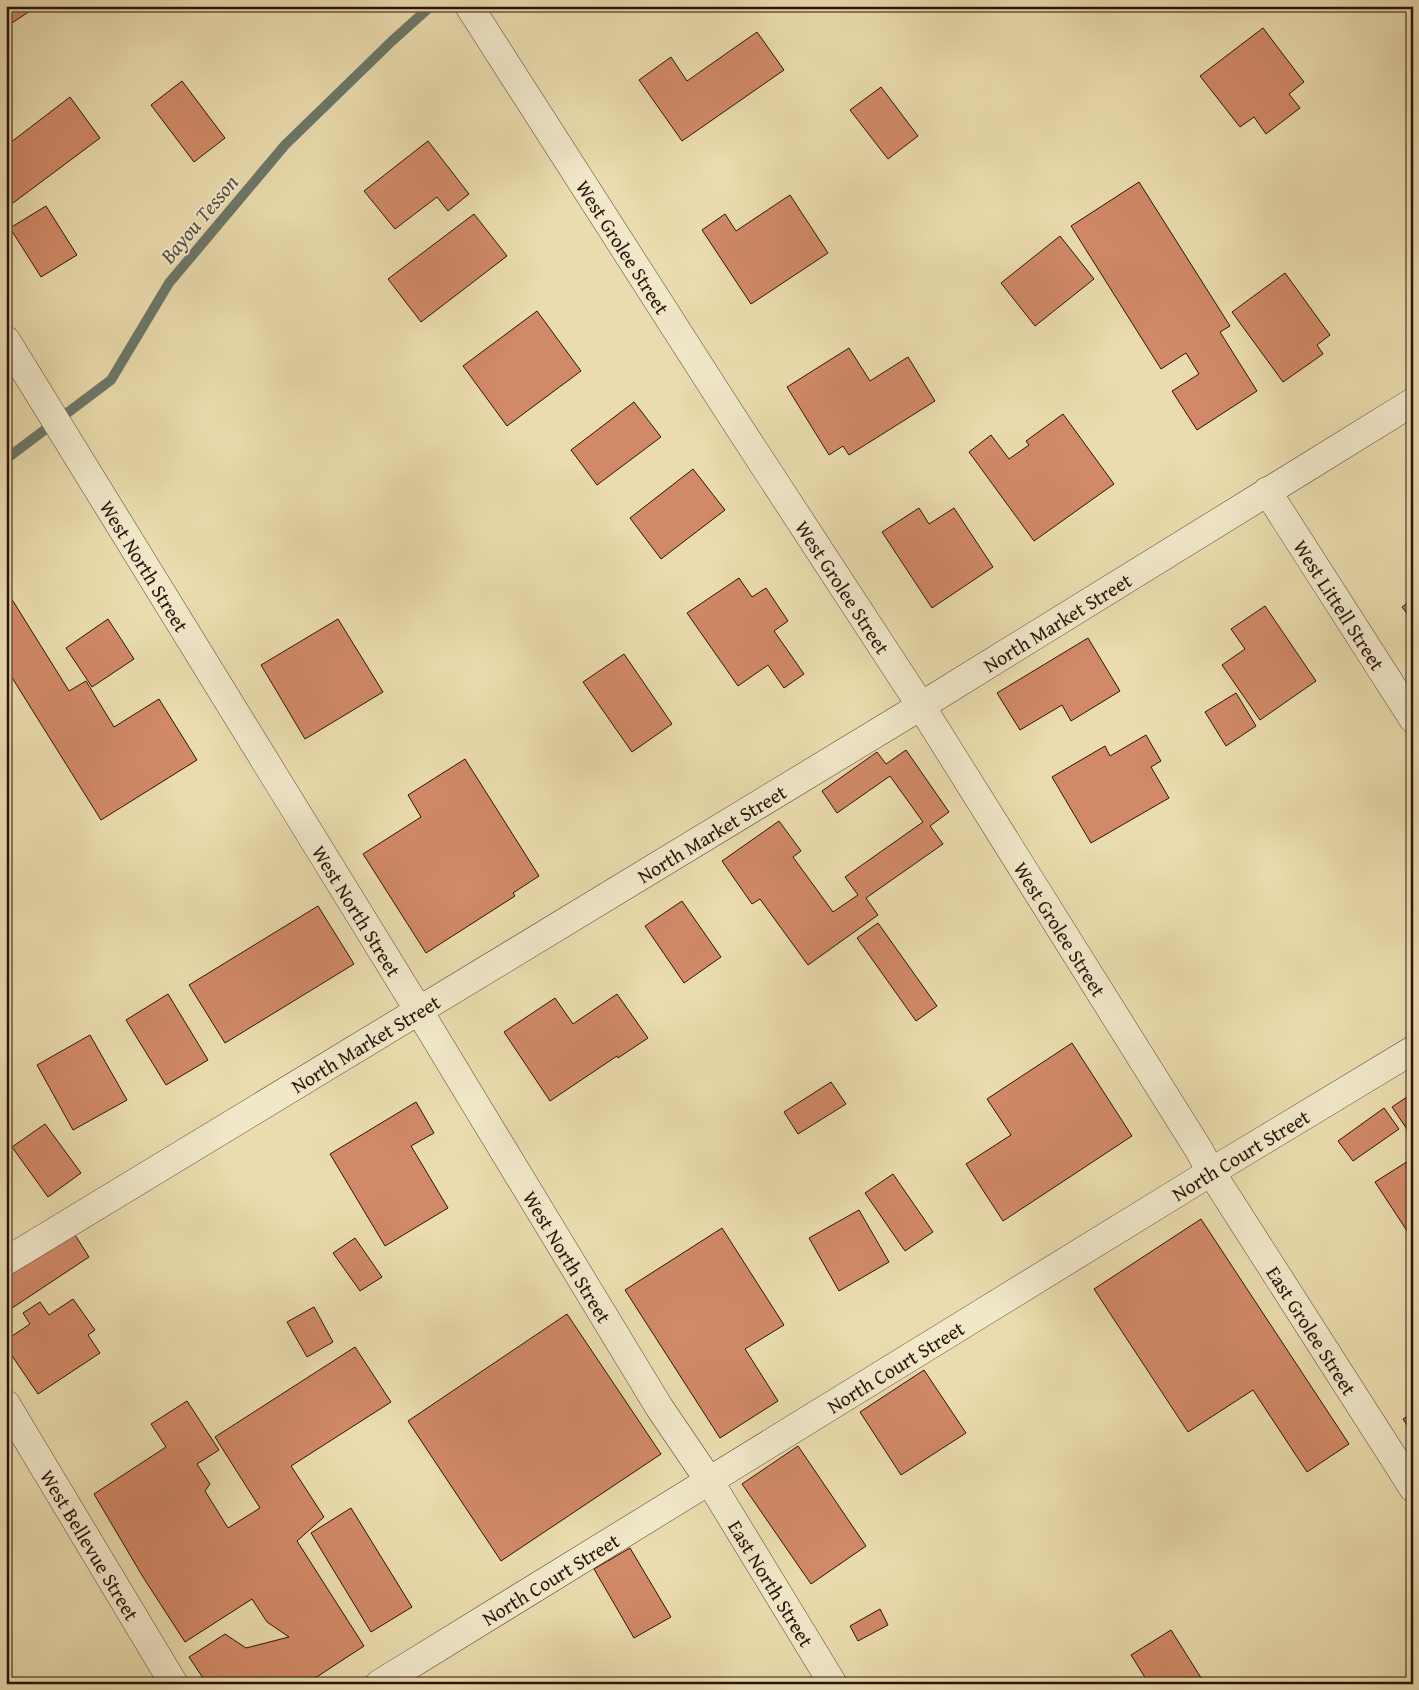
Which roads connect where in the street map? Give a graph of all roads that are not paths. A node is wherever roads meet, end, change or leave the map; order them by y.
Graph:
1 (470, 8) edge
2 (6, 340) edge
3 (1413, 402) edge
4 (1267, 491) junction
5 (920, 706) junction
6 (1413, 720) edge
7 (419, 1011) junction
8 (1413, 1050) edge
9 (1211, 1172) junction
10 (6, 1261) edge
11 (6, 1404) edge
12 (710, 1482) junction
13 (1413, 1488) edge
14 (174, 1684) edge
15 (379, 1684) edge
16 (833, 1684) edge

1 - 5 street, West Grolee Street
2 - 7 street, West North Street
3 - 4 street, North Market Street
4 - 5 street, North Market Street
4 - 6 street, West Littell Street
5 - 7 street, North Market Street
5 - 9 street, West Grolee Street
7 - 10 street, North Market Street
7 - 12 street, West North Street
8 - 9 street, North Court Street
9 - 12 street, North Court Street
9 - 13 street, East Grolee Street
11 - 14 street, West Bellevue Street
12 - 15 street, North Court Street
12 - 16 street, East North Street

